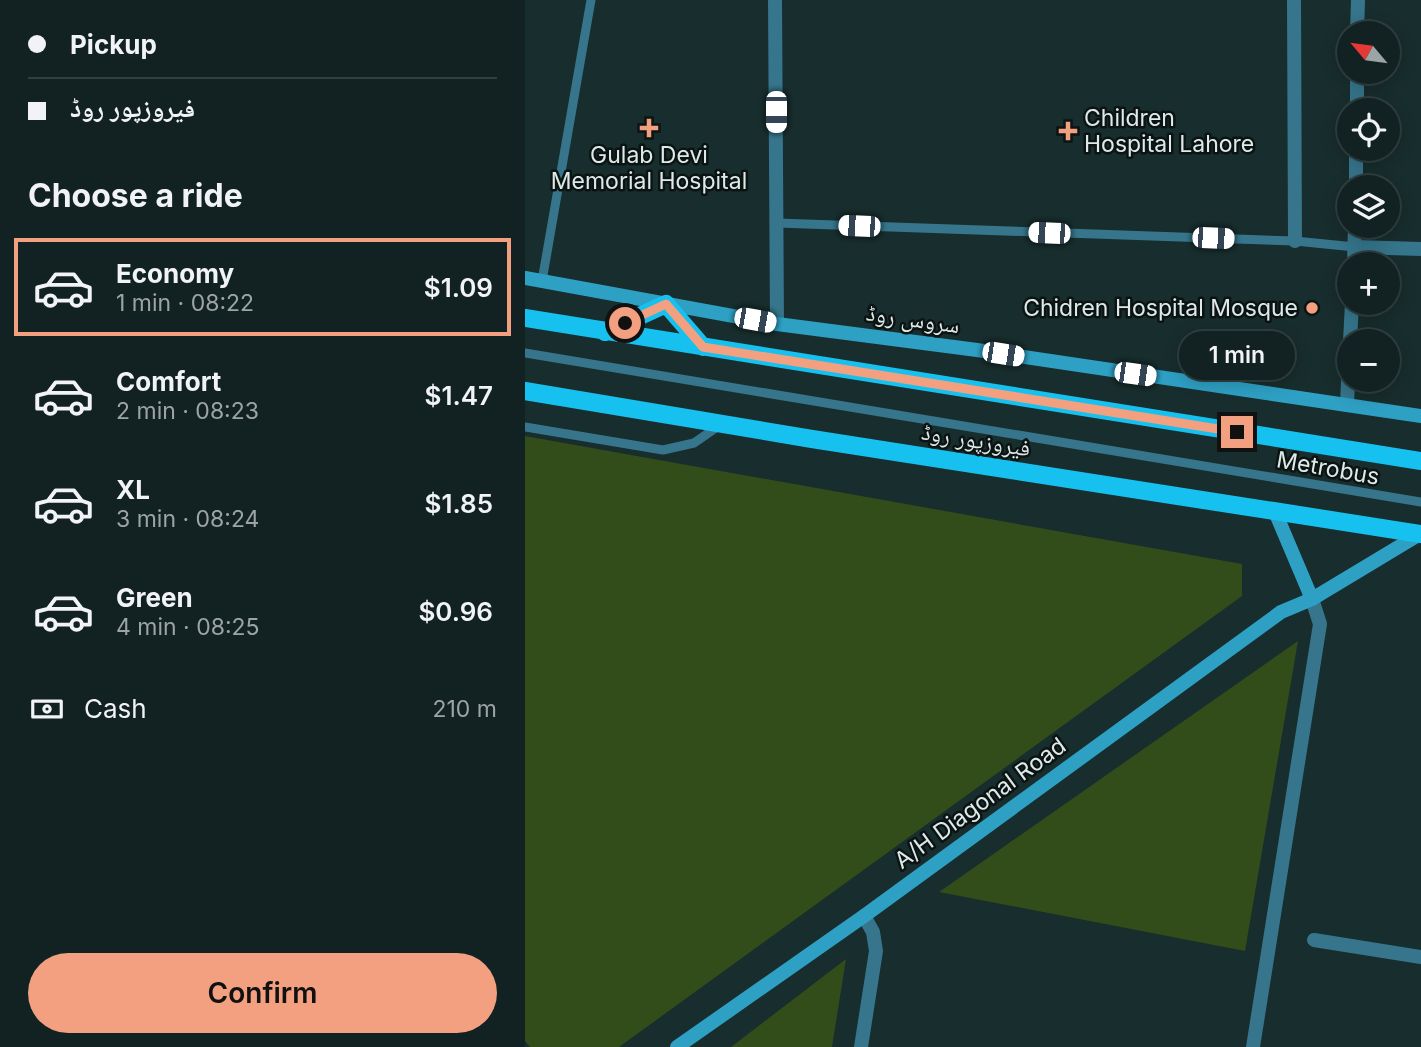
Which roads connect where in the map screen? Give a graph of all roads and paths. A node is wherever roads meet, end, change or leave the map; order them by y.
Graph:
1 (591, 0) edge
2 (775, 0) edge
3 (1294, 0) edge
4 (1358, 0) edge
5 (1357, 21) edge
6 (777, 223) junction
7 (1355, 238) edge
8 (1294, 241) junction
9 (1355, 247) junction
10 (1421, 249) edge
11 (1355, 252) edge
12 (525, 278) edge
13 (542, 281) junction
14 (666, 304) junction
15 (525, 318) edge
16 (777, 324) junction
17 (605, 332) junction
18 (703, 347) junction
19 (525, 353) edge
20 (525, 390) edge
21 (1348, 392) edge
22 (1347, 405) junction
23 (1421, 416) edge
24 (721, 424) junction
25 (525, 427) edge
26 (1421, 461) edge
27 (1421, 502) edge
28 (1276, 514) junction
29 (1420, 534) edge
30 (1312, 599) junction
31 (864, 916) junction
32 (1314, 940) dead end
33 (1421, 957) edge
34 (677, 1047) edge
35 (861, 1047) edge
36 (1253, 1047) edge

1 - 13 lane
2 - 6 street
3 - 8 street
4 - 5 street
6 - 8 lane
6 - 16 street
7 - 9 street
8 - 9 lane
9 - 10 street
9 - 11 street
12 - 13 street, سروس روڈ
13 - 14 street, سروس روڈ
14 - 16 street, سروس روڈ
14 - 17 main road
14 - 18 main road
15 - 17 main road
16 - 22 street, سروس روڈ
17 - 18 main road
18 - 26 main road
19 - 27 lane, Metrobus
20 - 24 main road, فیروزپور روڈ
21 - 22 street
22 - 23 street, سروس روڈ
24 - 25 lane
24 - 28 main road, فیروزپور روڈ
28 - 29 main road, فیروزپور روڈ
28 - 30 street
29 - 30 street, A/H Diagonal Road
30 - 31 street, A/H Diagonal Road
30 - 36 street
31 - 34 street, A/H Diagonal Road
31 - 35 street
32 - 33 street

